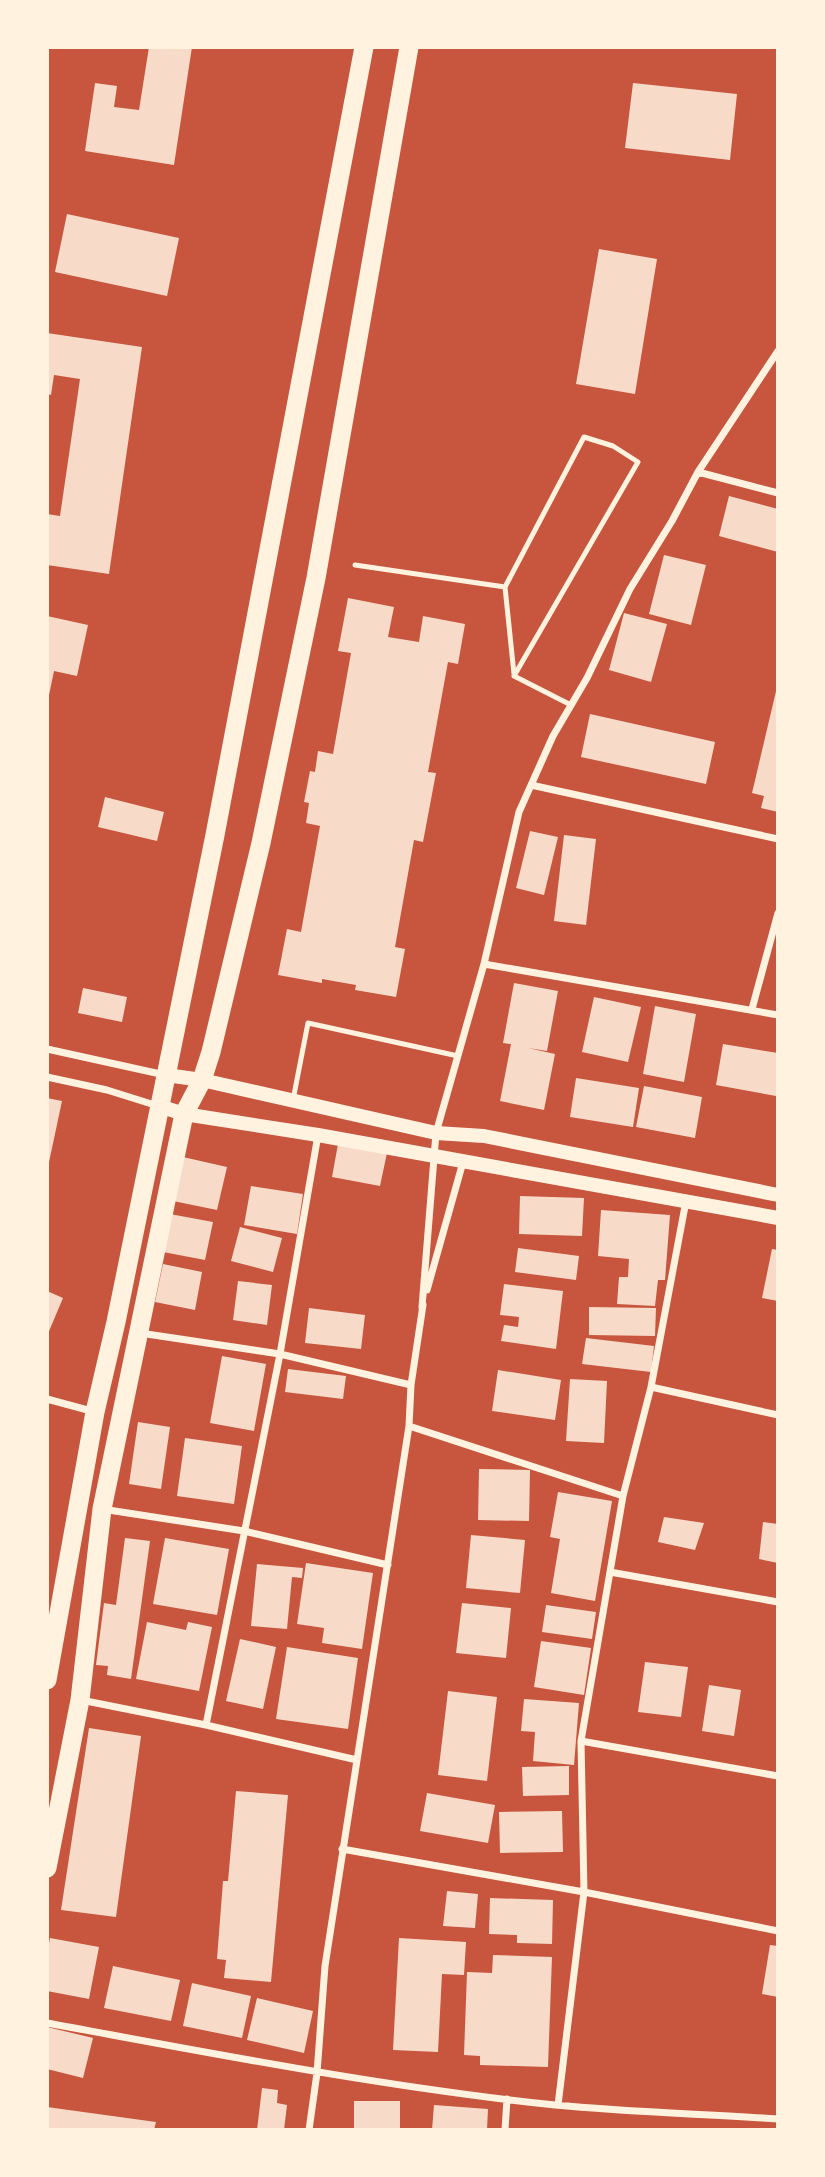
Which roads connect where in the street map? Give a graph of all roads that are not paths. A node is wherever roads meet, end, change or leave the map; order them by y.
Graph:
1 (365, 47) edge
2 (409, 47) edge
3 (778, 351) edge
4 (698, 472) junction
5 (778, 493) edge
6 (355, 565) dead end
7 (505, 587) junction
8 (514, 676) junction
9 (571, 705) junction
10 (531, 785) junction
11 (778, 839) edge
12 (778, 914) edge
13 (484, 964) junction
14 (752, 1009) junction
15 (778, 1015) edge
16 (47, 1049) edge
17 (458, 1056) junction
18 (166, 1075) junction
19 (47, 1077) edge
20 (202, 1080) junction
21 (293, 1100) junction
22 (159, 1106) junction
23 (184, 1114) junction
24 (436, 1133) junction
25 (318, 1135) junction
26 (434, 1157) junction
27 (463, 1162) junction
28 (778, 1195) edge
29 (687, 1200) junction
30 (778, 1218) edge
31 (422, 1307) junction
32 (140, 1333) junction
33 (279, 1354) junction
34 (411, 1385) junction
35 (651, 1387) junction
36 (47, 1399) edge
37 (95, 1412) junction
38 (778, 1415) edge
39 (409, 1426) junction
40 (623, 1496) junction
41 (102, 1509) junction
42 (244, 1531) junction
43 (388, 1565) junction
44 (610, 1572) junction
45 (778, 1602) edge
46 (47, 1680) edge
47 (80, 1700) junction
48 (206, 1725) junction
49 (581, 1741) junction
50 (357, 1760) junction
51 (778, 1776) edge
52 (342, 1849) junction
53 (47, 1868) edge
54 (584, 1892) junction
55 (778, 1931) edge
56 (47, 2023) edge
57 (317, 2073) junction
58 (507, 2099) junction
59 (558, 2105) junction
60 (778, 2119) edge
61 (309, 2130) edge
62 (505, 2130) edge

1 - 18 highway
2 - 20 highway
3 - 4 street
4 - 5 street
4 - 9 street
6 - 7 lane
7 - 8 lane
7 - 8 lane
8 - 9 lane
9 - 10 street
10 - 11 street
10 - 13 street
12 - 14 street
13 - 14 street
13 - 17 street
14 - 15 street
16 - 18 street
17 - 21 lane
17 - 24 street
18 - 20 main road
18 - 22 highway
19 - 22 street
20 - 21 main road
20 - 23 highway
21 - 24 main road
22 - 23 main road
22 - 37 highway
23 - 25 main road
23 - 32 highway
24 - 26 street
24 - 28 main road
25 - 26 main road
25 - 33 street
26 - 27 main road
26 - 31 street
27 - 29 main road
27 - 31 street
29 - 30 main road
29 - 35 street
31 - 34 street
32 - 33 street
32 - 41 highway
33 - 34 street
33 - 42 street
34 - 39 street
35 - 38 street
35 - 40 street
36 - 37 street
37 - 46 highway
39 - 40 street
39 - 43 street
40 - 44 street
41 - 42 street
41 - 47 highway
42 - 43 street
42 - 48 street
43 - 50 street
44 - 45 street
44 - 49 street
47 - 48 street
47 - 53 highway
48 - 50 street
49 - 51 street
49 - 54 street
50 - 52 street
52 - 54 street
52 - 57 street
54 - 55 street
54 - 59 street
56 - 57 street
57 - 58 street
57 - 61 street
58 - 59 street
58 - 62 street
59 - 60 street

